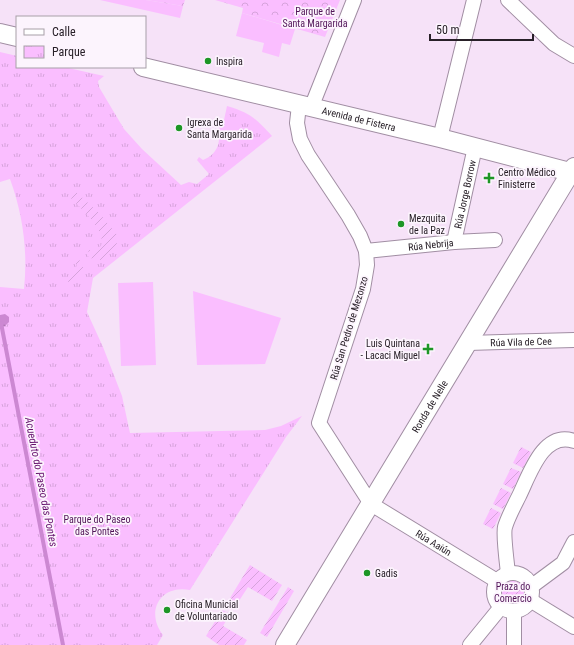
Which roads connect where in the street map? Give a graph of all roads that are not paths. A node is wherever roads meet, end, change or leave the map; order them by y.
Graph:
1 (354, 0) edge
2 (474, 0) edge
3 (508, 0) edge
4 (0, 33) edge
5 (16, 37) edge
6 (574, 56) edge
7 (146, 68) edge
8 (305, 106) junction
9 (440, 138) junction
10 (475, 147) junction
11 (573, 171) edge
12 (495, 240) dead end
13 (454, 242) junction
14 (366, 251) junction
15 (574, 340) edge
16 (468, 343) junction
17 (574, 441) edge
18 (371, 504) junction
19 (574, 542) edge
20 (502, 577) junction
21 (531, 593) junction
22 (508, 609) junction
23 (574, 626) edge
24 (285, 645) edge
25 (470, 645) edge
26 (514, 645) edge

1 - 8 street, Rúa San Pedro de Mezonzo
2 - 9 street
3 - 6 street
4 - 5 street
7 - 8 street, Avenida de Fisterra
8 - 9 street, Avenida de Fisterra
8 - 14 street, Rúa San Pedro de Mezonzo
9 - 10 street, Avenida de Fisterra
10 - 11 street, Avenida de Fisterra
10 - 13 street, Rúa Jorge Borrow
11 - 16 street, Ronda de Nelle
12 - 13 street, Rúa Nebrija
13 - 14 street, Rúa Nebrija
14 - 18 street, Rúa San Pedro de Mezonzo
15 - 16 street, Rúa Vila de Cee
16 - 18 street, Ronda de Nelle
17 - 20 street
18 - 20 street, Rúa Aaiún
18 - 24 street, Ronda de Nelle
19 - 21 street
20 - 21 street
20 - 22 street
21 - 22 street
21 - 23 street
22 - 25 street
22 - 26 street

